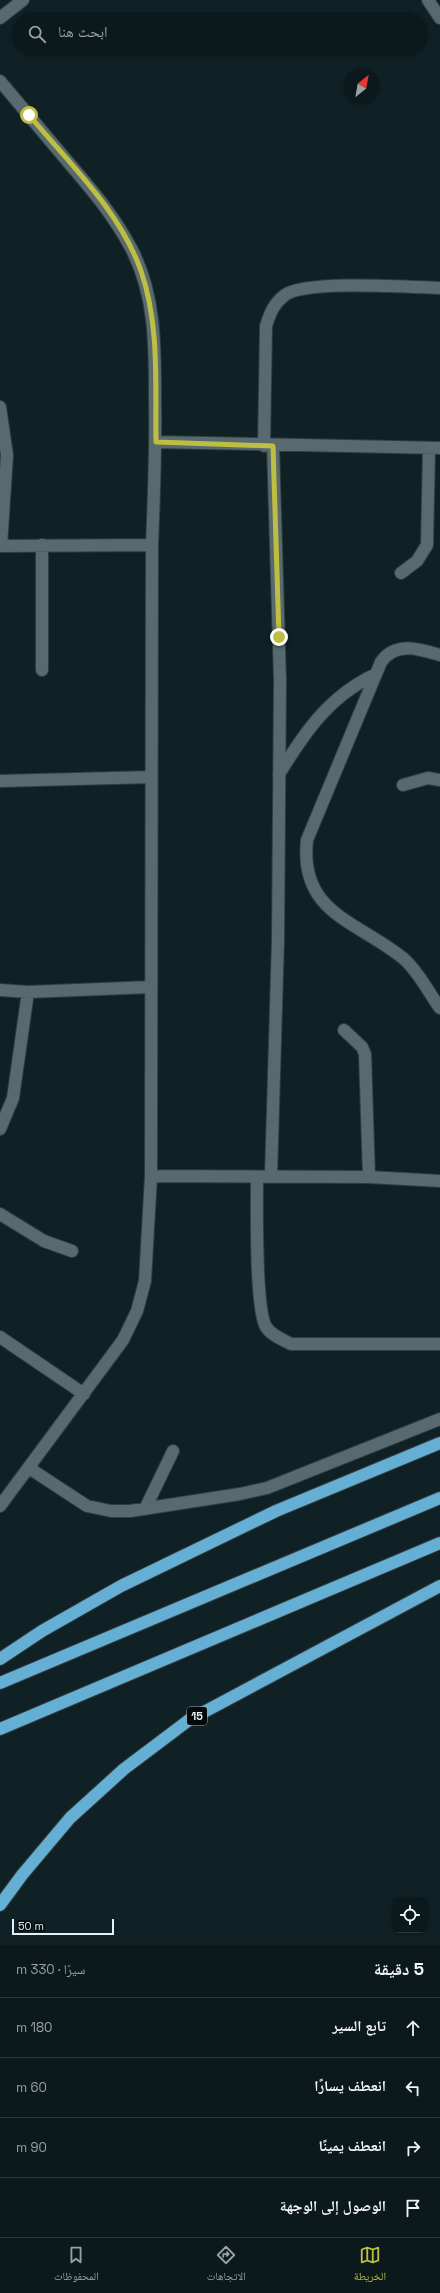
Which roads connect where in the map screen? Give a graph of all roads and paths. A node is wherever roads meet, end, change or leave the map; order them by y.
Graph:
1 (23, 0) edge
2 (428, 0) edge
3 (0, 18) edge
4 (440, 18) edge
5 (0, 81) edge
6 (440, 288) edge
7 (0, 407) edge
8 (156, 442) junction
9 (269, 446) junction
10 (434, 449) edge
11 (152, 545) junction
12 (0, 546) edge
13 (42, 546) junction
14 (401, 573) dead end
15 (440, 655) edge
16 (42, 670) dead end
17 (376, 674) junction
18 (279, 774) junction
19 (151, 778) junction
20 (440, 780) edge
21 (0, 781) edge
22 (404, 785) dead end
23 (151, 987) junction
24 (0, 990) edge
25 (28, 992) junction
26 (440, 1008) edge
27 (344, 1030) dead end
28 (0, 1129) edge
29 (152, 1176) junction
30 (271, 1176) junction
31 (369, 1177) junction
32 (257, 1178) junction
33 (440, 1181) edge
34 (0, 1214) edge
35 (72, 1251) dead end
36 (0, 1337) edge
37 (440, 1344) edge
38 (84, 1394) junction
39 (440, 1419) edge
40 (440, 1443) edge
41 (173, 1451) dead end
42 (29, 1468) junction
43 (440, 1498) edge
44 (0, 1506) edge
45 (145, 1509) junction
46 (440, 1543) edge
47 (440, 1586) edge
48 (0, 1659) edge
49 (0, 1682) edge
50 (0, 1729) edge
51 (0, 1905) edge

1 - 3 street
2 - 4 street
5 - 8 street
6 - 9 street
7 - 12 street
8 - 9 street
8 - 11 street
9 - 10 street
9 - 18 street
10 - 14 street
11 - 13 street
11 - 19 street
12 - 13 street
13 - 16 street
15 - 17 street
17 - 18 street
17 - 26 street
18 - 30 street
19 - 21 street
19 - 23 street
20 - 22 street
23 - 25 street
23 - 29 street
24 - 25 street
25 - 28 street
27 - 31 street
29 - 32 street
29 - 38 street
30 - 31 street
30 - 32 street
31 - 33 street
32 - 37 street
34 - 35 street
36 - 38 street
38 - 42 street
39 - 45 street
40 - 48 highway
41 - 45 street
42 - 44 street
42 - 45 street
43 - 49 highway
46 - 50 highway
47 - 51 highway, 15

